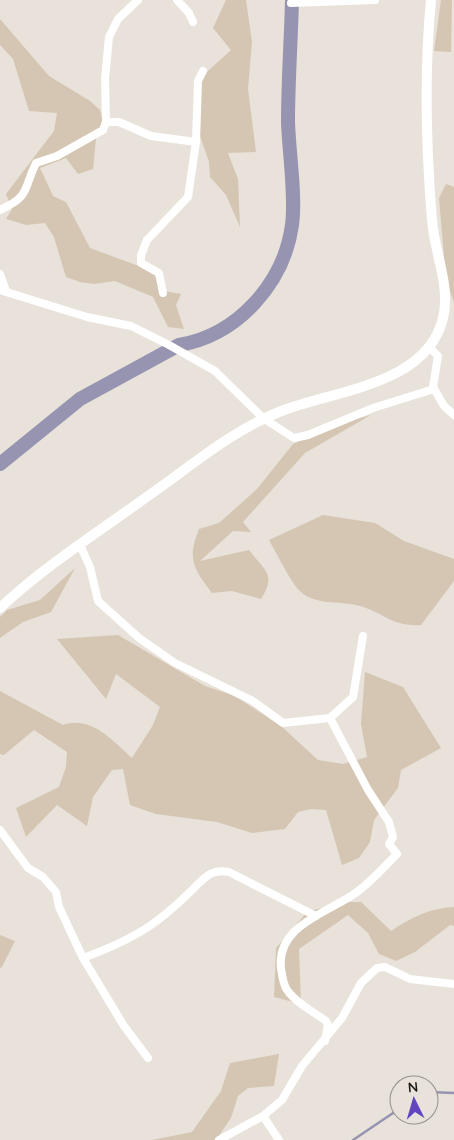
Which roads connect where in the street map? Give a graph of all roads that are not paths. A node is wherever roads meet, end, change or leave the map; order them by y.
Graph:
1 (138, 0) edge
2 (177, 0) edge
3 (374, 0) edge
4 (430, 0) edge
5 (294, 3) dead end
6 (193, 22) dead end
7 (203, 71) dead end
8 (106, 122) junction
9 (196, 142) junction
10 (0, 210) edge
11 (0, 274) edge
12 (3, 291) edge
13 (163, 294) dead end
14 (429, 347) junction
15 (434, 389) junction
16 (454, 415) edge
17 (263, 418) junction
18 (80, 545) junction
19 (0, 608) edge
20 (362, 636) dead end
21 (330, 718) junction
22 (0, 830) edge
23 (316, 916) junction
24 (83, 958) junction
25 (454, 984) edge
26 (325, 1040) junction
27 (148, 1058) dead end
28 (263, 1116) junction
29 (219, 1140) edge
30 (279, 1140) edge

1 - 8 street
2 - 6 street
3 - 5 street
4 - 14 street
7 - 9 street
8 - 9 street
8 - 10 street
9 - 13 street
11 - 12 street
12 - 17 street
14 - 15 street
14 - 17 street
15 - 16 street
15 - 17 street
17 - 18 street
18 - 19 street
18 - 21 street
20 - 21 street
21 - 23 street
22 - 24 street
23 - 24 street
23 - 26 street
24 - 27 street
25 - 26 street
26 - 28 street
28 - 29 street
28 - 30 street

